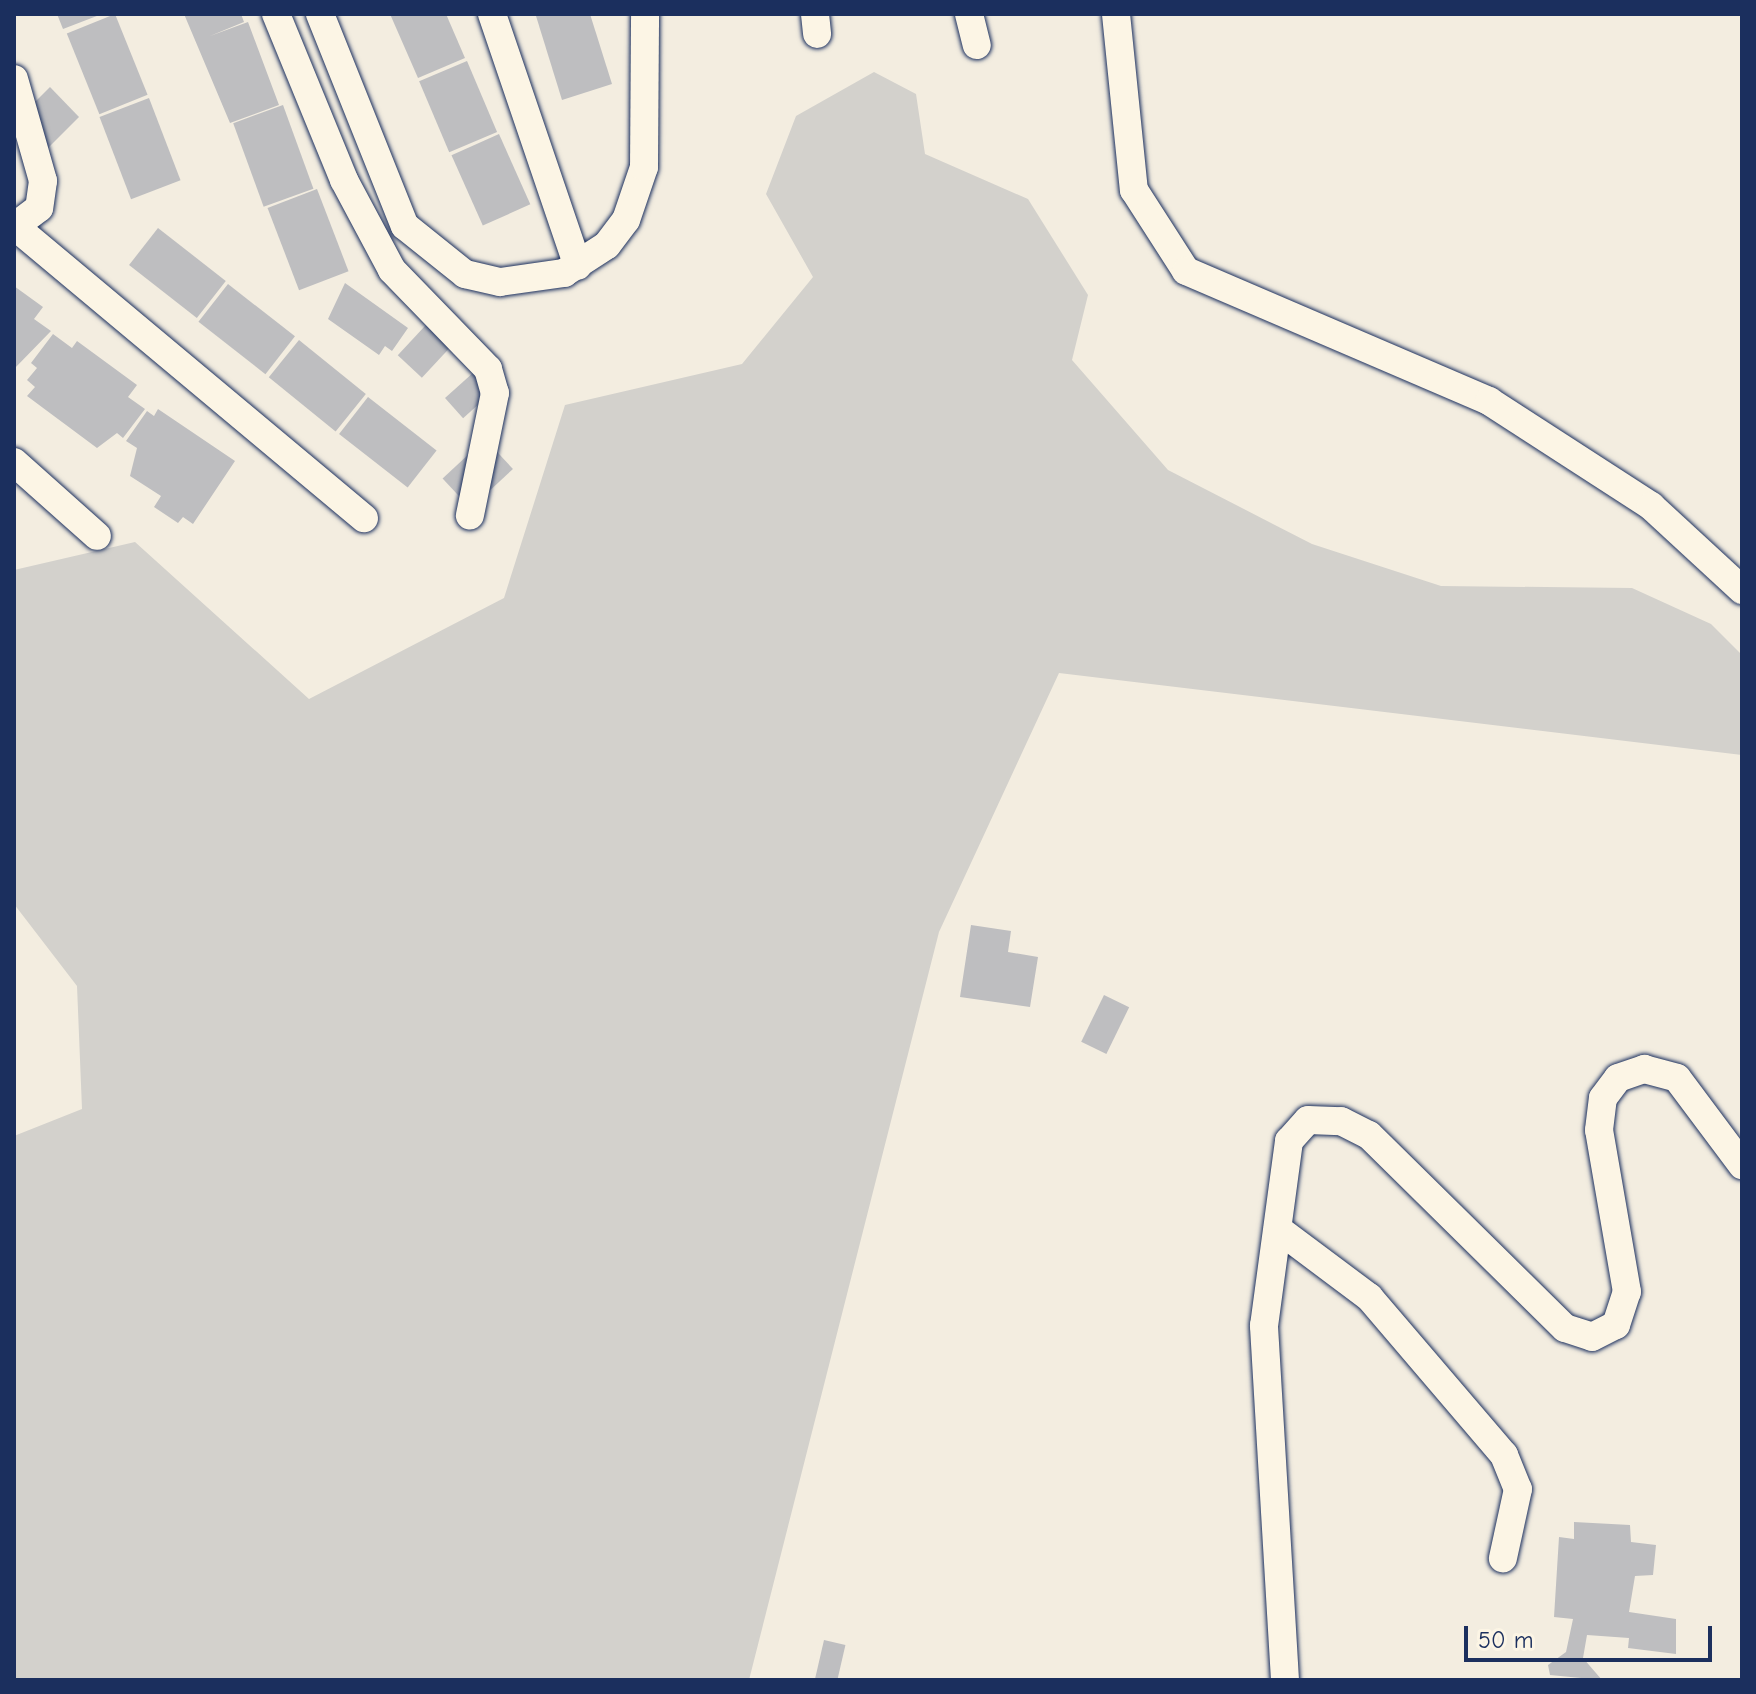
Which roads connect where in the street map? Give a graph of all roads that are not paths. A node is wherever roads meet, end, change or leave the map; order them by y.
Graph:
1 (276, 14) edge
2 (320, 14) edge
3 (492, 14) edge
4 (645, 14) edge
5 (969, 14) edge
6 (1116, 14) edge
7 (977, 45) dead end
8 (14, 79) edge
9 (16, 228) edge
10 (578, 266) junction
11 (14, 462) edge
12 (470, 515) dead end
13 (364, 518) dead end
14 (97, 536) dead end
15 (1742, 590) edge
16 (1742, 1165) edge
17 (1278, 1229) junction
18 (1503, 1558) dead end
19 (1285, 1680) edge

1 - 12 street
2 - 10 street
3 - 10 street
4 - 10 street
5 - 7 street
6 - 15 street
8 - 9 street
9 - 13 street
11 - 14 street
16 - 17 street
17 - 18 street
17 - 19 street

